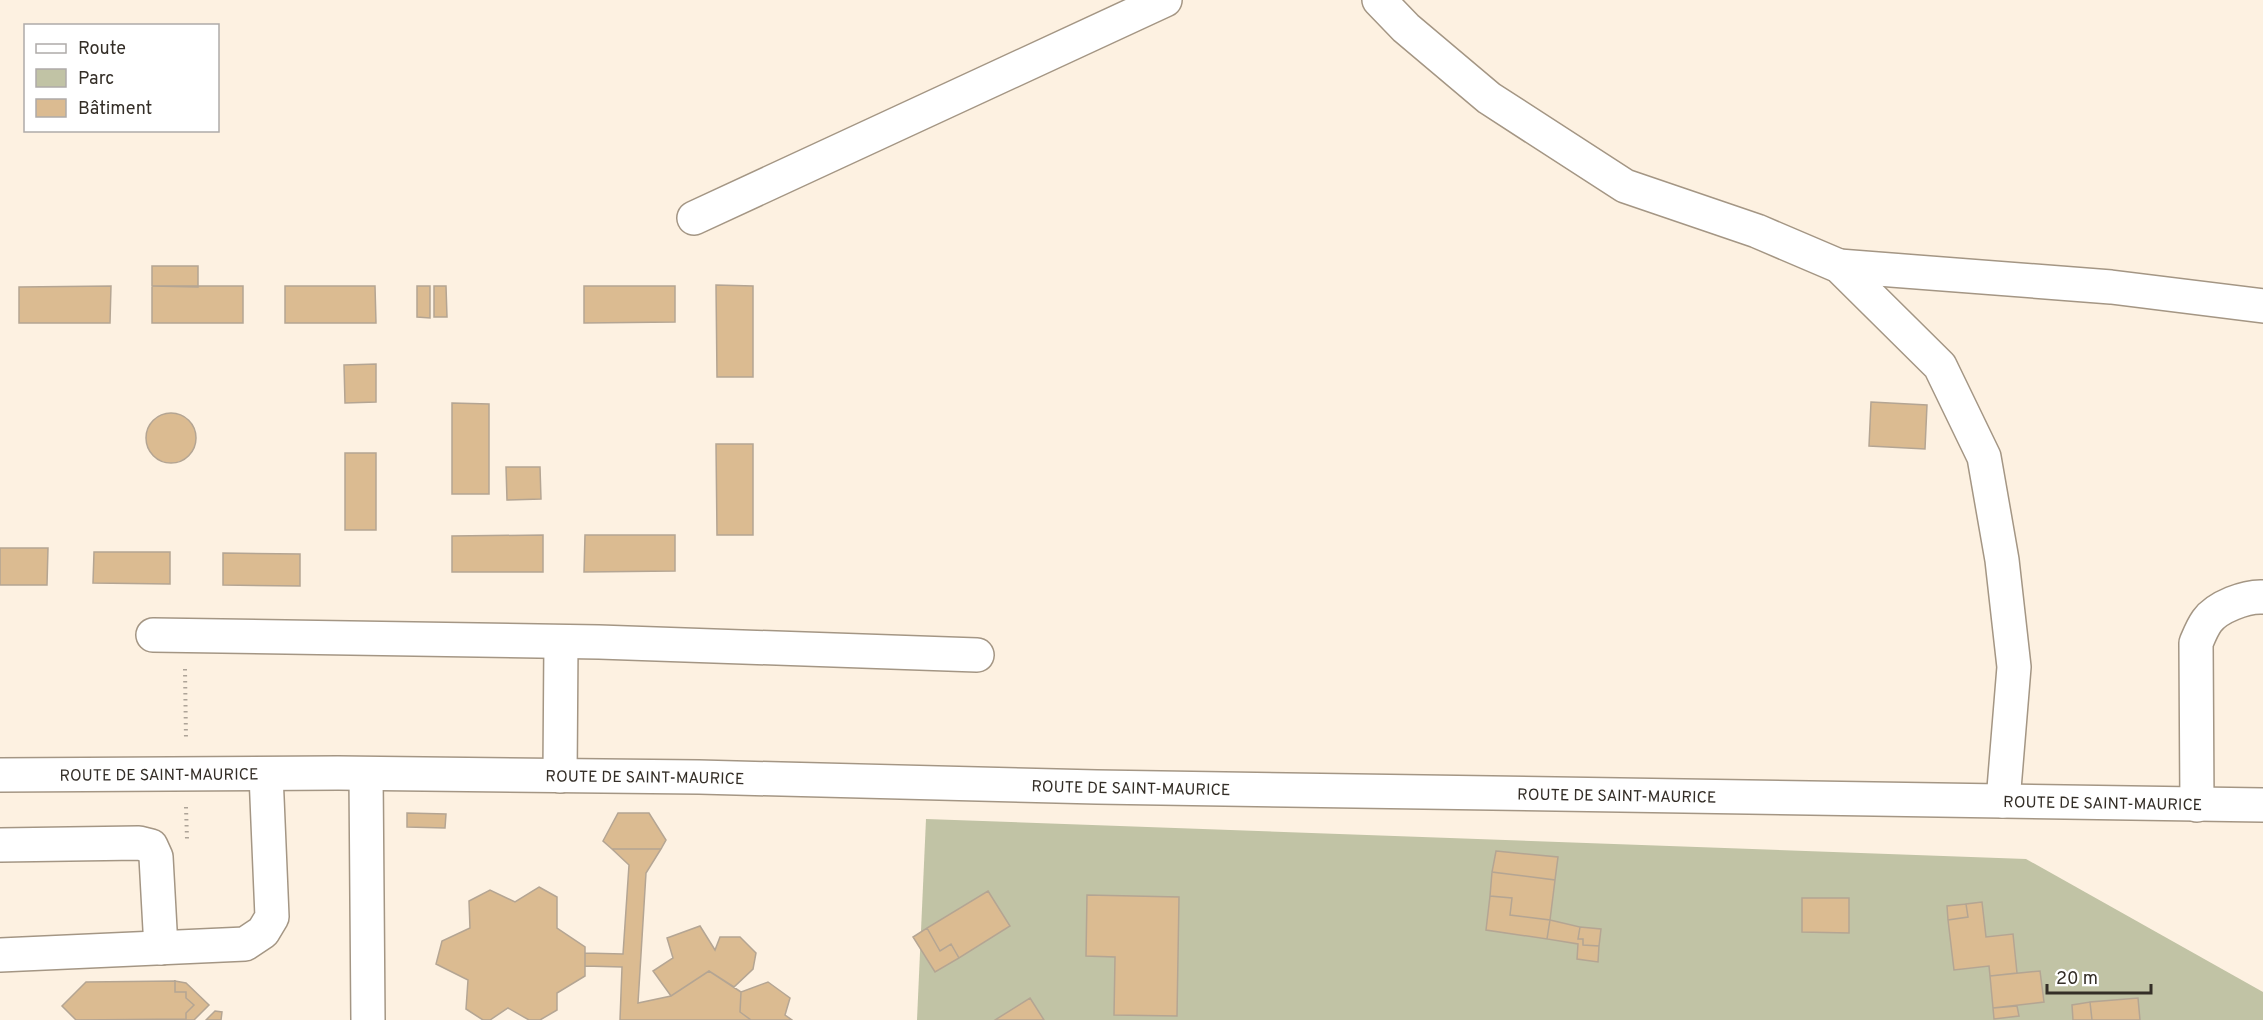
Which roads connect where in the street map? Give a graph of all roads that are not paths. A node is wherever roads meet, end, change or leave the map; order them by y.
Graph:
1 (1165, 0) edge
2 (1378, 0) edge
3 (694, 219) dead end
4 (1839, 266) junction
5 (2263, 306) edge
6 (2263, 597) edge
7 (153, 635) dead end
8 (561, 642) junction
9 (977, 655) dead end
10 (266, 774) junction
11 (366, 774) junction
12 (0, 775) edge
13 (560, 776) junction
14 (2003, 801) junction
15 (2197, 804) junction
16 (2263, 805) edge
17 (0, 845) edge
18 (160, 948) junction
19 (0, 955) edge
20 (368, 1020) edge

1 - 3 street
2 - 4 street
4 - 5 street
4 - 14 street
6 - 15 street
7 - 8 street
8 - 9 street
8 - 13 street
10 - 11 street, ROUTE DE SAINT-MAURICE
10 - 12 street, ROUTE DE SAINT-MAURICE
10 - 18 street
11 - 13 street, ROUTE DE SAINT-MAURICE
11 - 20 street
13 - 14 street, ROUTE DE SAINT-MAURICE
14 - 15 street, ROUTE DE SAINT-MAURICE
15 - 16 street, ROUTE DE SAINT-MAURICE
17 - 18 street
18 - 19 street

